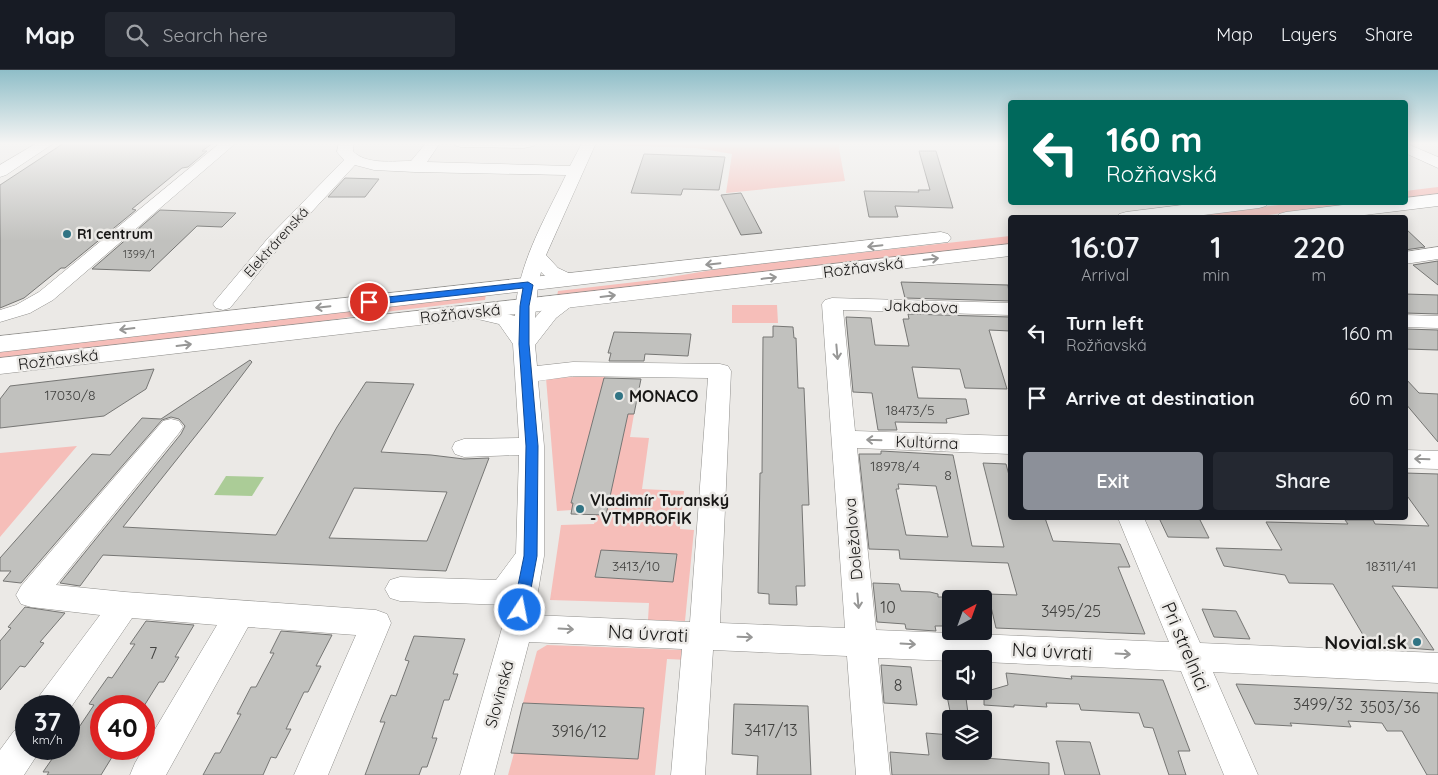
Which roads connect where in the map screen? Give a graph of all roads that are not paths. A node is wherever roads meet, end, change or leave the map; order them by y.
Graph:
1 (190, 176) edge
2 (337, 176) edge
3 (573, 176) edge
4 (1438, 182) edge
5 (1408, 186) edge
6 (1438, 200) edge
7 (1408, 202) edge
8 (1234, 205) edge
9 (1377, 205) edge
10 (1151, 215) edge
11 (1307, 215) edge
12 (1008, 230) edge
13 (1008, 250) edge
14 (1438, 254) edge
15 (536, 256) junction
16 (1408, 258) edge
17 (568, 291) junction
18 (526, 295) junction
19 (223, 304) dead end
20 (832, 304) joint
21 (1008, 309) edge
22 (472, 312) junction
23 (0, 316) edge
24 (1408, 321) edge
25 (1438, 322) edge
26 (0, 344) edge
27 (524, 344) junction
28 (11, 365) edge
29 (0, 374) edge
30 (526, 375) junction
31 (170, 427) dead end
32 (844, 439) junction
33 (1008, 445) edge
34 (532, 446) junction
35 (464, 448) dead end
36 (1408, 459) edge
37 (1438, 460) edge
38 (1132, 520) edge
39 (530, 556) junction
40 (400, 588) dead end
41 (125, 605) junction
42 (240, 613) junction
43 (517, 628) junction
44 (704, 636) junction
45 (861, 642) junction
46 (1191, 657) junction
47 (1438, 668) edge
48 (60, 695) edge
49 (15, 758) edge
50 (3, 775) edge
51 (147, 775) edge
52 (311, 775) edge
53 (477, 775) edge
54 (688, 775) edge
55 (873, 775) edge
56 (1241, 775) edge

1 - 23 street
2 - 19 street, Elektrárenská
3 - 15 street, Slovinská
4 - 5 main road
6 - 7 main road
8 - 10 main road
9 - 11 main road
12 -> 17 main road, Rožňavská
17 -> 13 main road, Rožňavská
14 - 16 street
15 - 17 street
15 - 18 street, Slovinská
17 - 18 main road, Rožňavská
17 - 27 street
18 - 22 main road, Rožňavská
18 -> 26 main road, Rožňavská
18 - 27 street, Slovinská
20 - 21 street, Jakabova
20 -> 32 street, Doležalova
22 - 27 street
28 -> 22 main road, Rožňavská
24 - 25 street
27 - 30 street, Slovinská
28 - 29 street
30 - 34 street, Slovinská
30 - 44 street
31 - 41 street
33 -> 32 street, Kultúrna
32 -> 45 street, Doležalova
34 - 35 street
34 - 39 street, Slovinská
37 -> 36 street
38 - 46 street, Pri strelnici
39 - 40 street
39 - 43 street, Slovinská
41 - 42 street
41 - 48 street
42 - 51 street
42 - 52 street
43 -> 44 street, Na úvrati
43 - 53 street, Slovinská
44 -> 45 street, Na úvrati
44 - 54 street
45 -> 46 street, Na úvrati
45 - 55 street, Doležalova
46 - 47 street, Na úvrati
46 - 56 street, Pri strelnici
49 - 50 street

